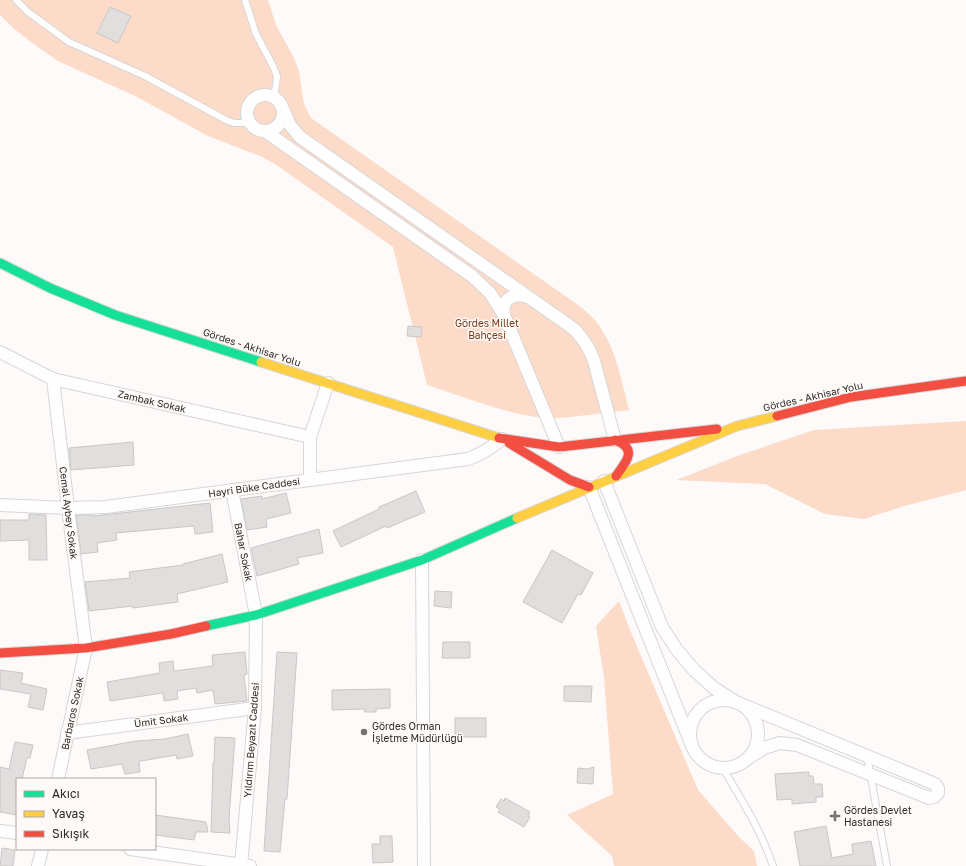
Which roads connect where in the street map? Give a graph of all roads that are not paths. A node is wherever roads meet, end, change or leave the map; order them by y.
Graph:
1 (16, 0) edge
2 (245, 0) edge
3 (274, 96) junction
4 (284, 111) junction
5 (250, 123) junction
6 (265, 131) junction
7 (0, 263) edge
8 (528, 296) junction
9 (504, 315) junction
10 (0, 352) edge
11 (53, 379) junction
12 (966, 381) edge
13 (328, 383) junction
14 (737, 426) junction
15 (310, 437) junction
16 (502, 439) junction
17 (615, 440) junction
18 (559, 446) junction
19 (555, 471) junction
20 (616, 476) junction
21 (310, 479) junction
22 (604, 481) junction
23 (589, 487) junction
24 (232, 490) junction
25 (0, 505) edge
26 (546, 505) junction
27 (68, 508) junction
28 (422, 560) junction
29 (256, 615) junction
30 (86, 648) junction
31 (0, 653) edge
32 (736, 702) junction
33 (255, 708) junction
34 (68, 732) junction
35 (692, 746) junction
36 (867, 756) junction
37 (747, 759) junction
38 (722, 767) junction
39 (870, 775) junction
40 (58, 778) edge
41 (0, 831) edge
42 (16, 833) edge
43 (42, 850) edge
44 (137, 850) edge
45 (38, 866) edge
46 (244, 866) edge
47 (424, 866) edge
48 (773, 866) edge
49 (887, 866) edge

1 - 5 lane
2 - 3 lane
3 - 4 street
3 - 5 street
4 - 6 street
4 - 8 street
5 - 6 street
6 - 9 street
7 - 13 main road, Gördes - Akhisar Yolu
8 - 9 street
8 - 17 street
9 - 18 street
10 - 11 street, Zambak Sokak
11 - 15 street, Zambak Sokak
11 - 27 street, Cemal Aybey Sokak
12 - 14 main road, Gördes - Akhisar Yolu
13 - 15 street
13 - 16 main road, Gördes - Akhisar Yolu
14 - 17 main road, Gördes - Akhisar Yolu
14 - 20 main road, Gördes - Akhisar Yolu
15 - 21 street
16 - 18 main road, Gördes - Akhisar Yolu
16 - 19 main road, Gördes - Akhisar Yolu
16 - 21 street, Hayri Büke Caddesi
17 - 18 main road, Gördes - Akhisar Yolu
17 - 20 main road
18 - 19 main road
19 - 23 main road, Gördes - Akhisar Yolu
19 - 26 main road
20 - 22 main road, Gördes - Akhisar Yolu
21 - 24 street, Hayri Büke Caddesi
22 - 23 main road, Gördes - Akhisar Yolu
22 - 32 street
23 - 26 main road, Gördes - Akhisar Yolu
23 - 35 street
24 - 27 street, Hayri Büke Caddesi
24 - 29 street, Bahar Sokak
25 - 27 street, Hayri Büke Caddesi
26 - 28 main road, Gördes - Akhisar Yolu
27 - 30 street, Cemal Aybey Sokak
28 - 29 main road, Gördes - Akhisar Yolu
28 - 47 street
29 - 30 main road, Gördes - Akhisar Yolu
29 - 33 street, Yıldırım Beyazıt Caddesi
30 - 31 main road, Gördes - Akhisar Yolu
30 - 34 street, Barbaros Sokak
32 - 35 street
32 - 36 street
32 - 37 street
33 - 34 street, Ümit Sokak
33 - 46 street, Yıldırım Beyazıt Caddesi
34 - 40 street, Barbaros Sokak
35 - 38 street
36 - 39 lane
36 - 39 street
37 - 38 street
37 - 39 street
38 - 48 lane
39 - 49 lane
41 - 42 street
43 - 45 street
44 - 46 street

